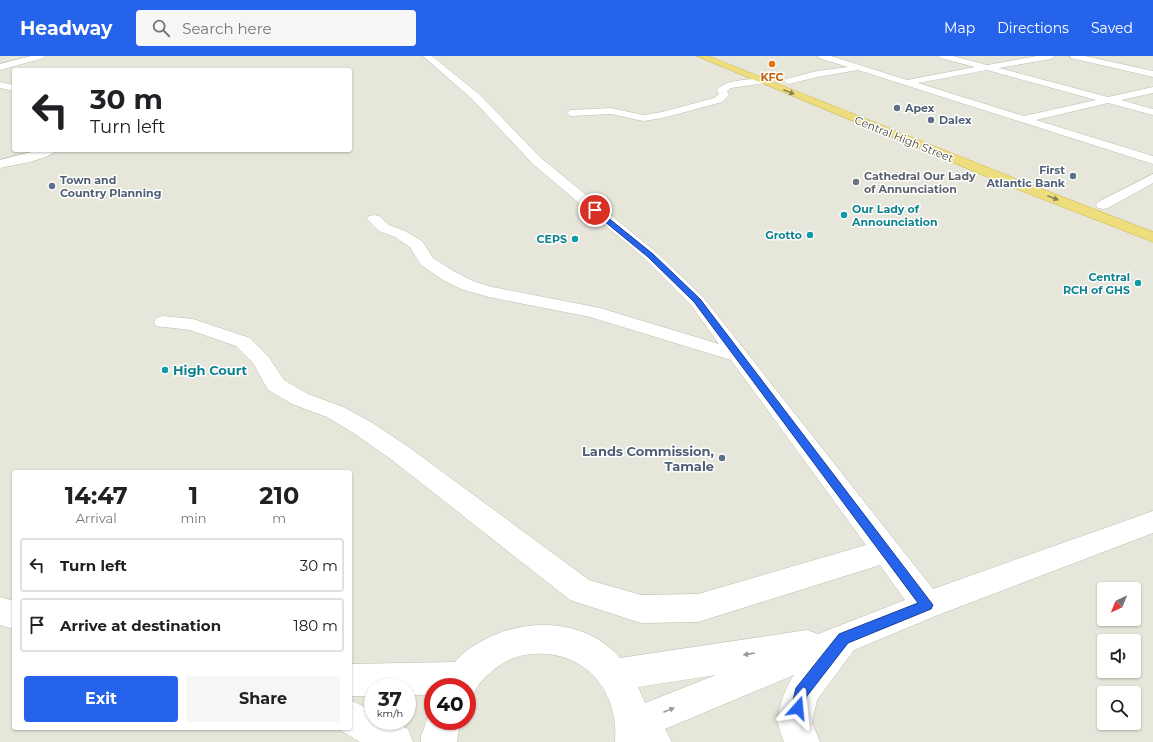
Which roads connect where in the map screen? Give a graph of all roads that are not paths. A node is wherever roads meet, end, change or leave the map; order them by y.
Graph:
1 (41, 56) edge
2 (427, 56) edge
3 (701, 56) edge
4 (724, 56) edge
5 (943, 56) edge
6 (1051, 56) edge
7 (1074, 56) edge
8 (827, 58) edge
9 (0, 67) edge
10 (859, 68) junction
11 (989, 68) junction
12 (817, 74) junction
13 (1153, 74) edge
14 (762, 81) junction
15 (789, 82) junction
16 (906, 82) junction
17 (0, 85) edge
18 (12, 88) edge
19 (1153, 90) edge
20 (1107, 100) junction
21 (1153, 112) edge
22 (571, 113) dead end
23 (1024, 120) junction
24 (45, 152) edge
25 (986, 159) dead end
26 (1153, 160) edge
27 (0, 164) edge
28 (1153, 178) edge
29 (1099, 204) joint
30 (1117, 211) dead end
31 (374, 219) dead end
32 (1153, 237) edge
33 (163, 322) dead end
34 (738, 356) junction
35 (1153, 522) edge
36 (887, 551) junction
37 (927, 605) junction
38 (0, 611) edge
39 (12, 614) edge
40 (843, 639) junction
41 (614, 675) junction
42 (463, 678) edge
43 (352, 680) edge
44 (424, 681) edge
45 (352, 718) edge
46 (440, 730) edge
47 (639, 736) edge
48 (395, 742) edge
49 (440, 742) edge
50 (802, 742) edge

1 - 9 street
2 - 34 street
3 - 14 highway, Central High Street
4 - 15 highway, Central High Street
5 - 11 street
6 - 11 street
7 - 13 street
8 - 10 street
8 - 12 street
10 - 12 street
10 - 16 street
11 - 16 street
11 - 20 street
12 - 15 street
14 - 22 street
14 -> 32 highway, Central High Street
15 - 25 highway, Central High Street
16 - 23 street
17 - 18 street
19 - 20 street
20 - 21 street
20 - 23 street
23 - 26 street
24 - 27 street
28 - 29 street
29 - 30 highway
31 - 34 street
33 - 36 street
34 - 36 street
35 - 37 street
36 - 37 street
37 - 40 street
38 - 39 street
40 -> 41 street
47 -> 40 street
40 - 50 street
41 - 42 street
41 - 47 street
43 - 44 street
45 - 48 street
46 - 49 street

